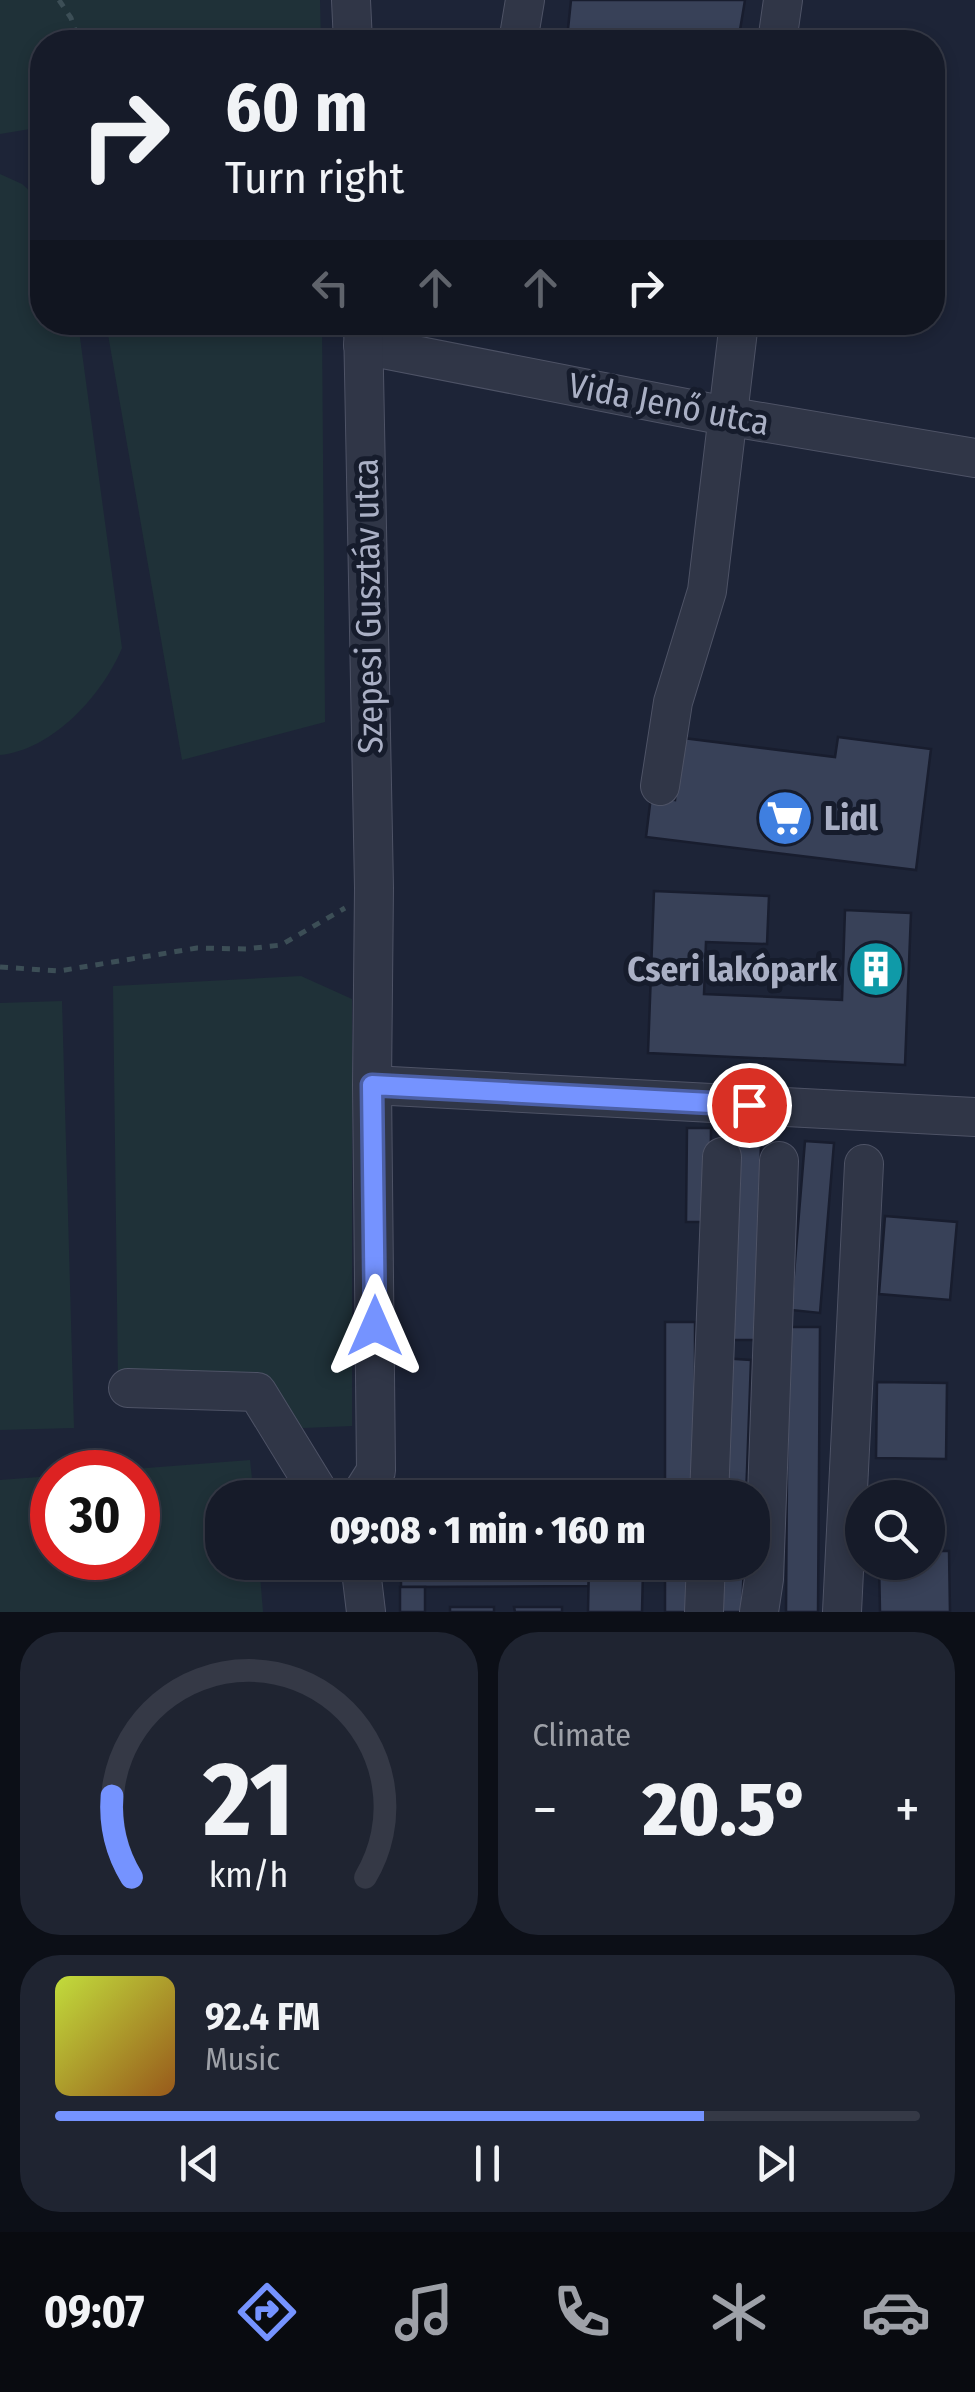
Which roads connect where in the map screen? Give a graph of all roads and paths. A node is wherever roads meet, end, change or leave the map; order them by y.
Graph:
1 (58, 0) edge
2 (351, 0) edge
3 (524, 0) edge
4 (784, 0) edge
5 (75, 30) edge
6 (352, 30) edge
7 (520, 30) edge
8 (780, 30) edge
9 (363, 335) edge
10 (367, 335) edge
11 (737, 335) edge
12 (726, 416) junction
13 (975, 458) edge
14 (660, 786) dead end
15 (374, 888) junction
16 (0, 967) edge
17 (372, 1085) junction
18 (975, 1117) edge
19 (722, 1156) dead end
20 (779, 1161) dead end
21 (864, 1164) dead end
22 (128, 1388) dead end
23 (311, 1480) edge
24 (370, 1480) edge
25 (710, 1480) edge
26 (362, 1580) edge
27 (705, 1580) edge
28 (366, 1612) edge
29 (704, 1612) edge
30 (759, 1612) edge
31 (842, 1612) edge

1 - 5 path
2 - 6 street
3 - 7 street
4 - 8 street
9 - 15 street, Szepesi Gusztáv utca
10 - 12 street, Vida Jenő utca
11 - 12 street
12 - 13 street, Vida Jenő utca
12 - 14 street
15 - 16 path
15 - 17 street, Szepesi Gusztáv utca
17 - 18 street
17 - 24 street, Szepesi Gusztáv utca
19 - 25 street
20 - 30 street
21 - 31 street
22 - 23 street
26 - 28 street
27 - 29 street

